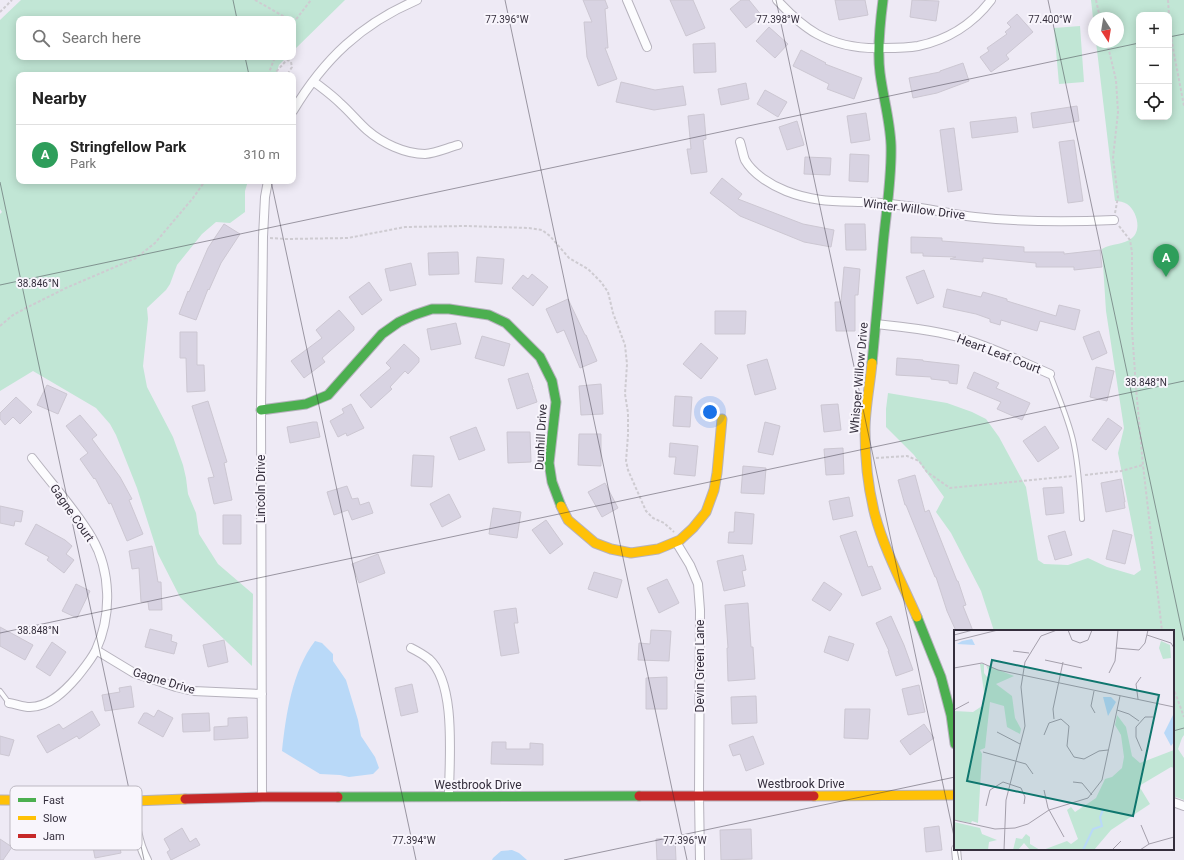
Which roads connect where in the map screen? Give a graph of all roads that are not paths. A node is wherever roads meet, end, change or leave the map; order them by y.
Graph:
1 (417, 0) edge
2 (627, 0) edge
3 (778, 0) edge
4 (883, 0) edge
5 (991, 0) edge
6 (647, 47) dead end
7 (879, 48) junction
8 (313, 81) junction
9 (296, 107) edge
10 (740, 142) dead end
11 (458, 145) dead end
12 (268, 184) edge
13 (888, 204) junction
14 (1114, 220) road end
15 (876, 324) junction
16 (1050, 374) joint
17 (261, 410) junction
18 (722, 419) dead end
19 (32, 458) dead end
20 (1082, 520) dead end
21 (678, 541) junction
22 (411, 648) dead end
23 (96, 650) junction
24 (0, 690) edge
25 (262, 694) junction
26 (9, 703) joint
27 (954, 737) edge
28 (954, 795) edge
29 (449, 796) junction
30 (699, 796) junction
31 (262, 797) junction
32 (0, 800) edge
33 (10, 800) edge
34 (142, 801) edge
35 (1174, 802) edge
36 (1184, 806) edge
37 (142, 848) edge
38 (147, 860) edge
39 (700, 860) edge

1 - 8 street
2 - 6 street
3 - 7 street
4 - 7 street, Whisper Willow Drive
5 - 7 street
7 - 13 street, Whisper Willow Drive
8 - 9 street
8 - 11 street
10 - 13 street, Winter Willow Drive
12 - 17 street, Lincoln Drive
13 - 14 street, Winter Willow Drive
13 - 15 street, Whisper Willow Drive
15 - 16 street, Heart Leaf Court
15 - 27 street, Whisper Willow Drive
16 - 20 lane
17 - 21 street, Dunhill Drive
17 - 25 street, Lincoln Drive
18 - 21 street, Dunhill Drive
19 - 23 street, Gagne Court
21 - 30 street, Devin Green Lane
22 - 29 street
23 - 25 street, Gagne Drive
23 - 26 street, Gagne Court
24 - 26 lane
25 - 31 street, Lincoln Drive
28 - 30 street, Westbrook Drive
29 - 30 street, Westbrook Drive
29 - 31 street, Westbrook Drive
30 - 39 street, Devin Green Lane
31 - 34 street, Westbrook Drive
32 - 33 street, Westbrook Drive
35 - 36 street
37 - 38 street

